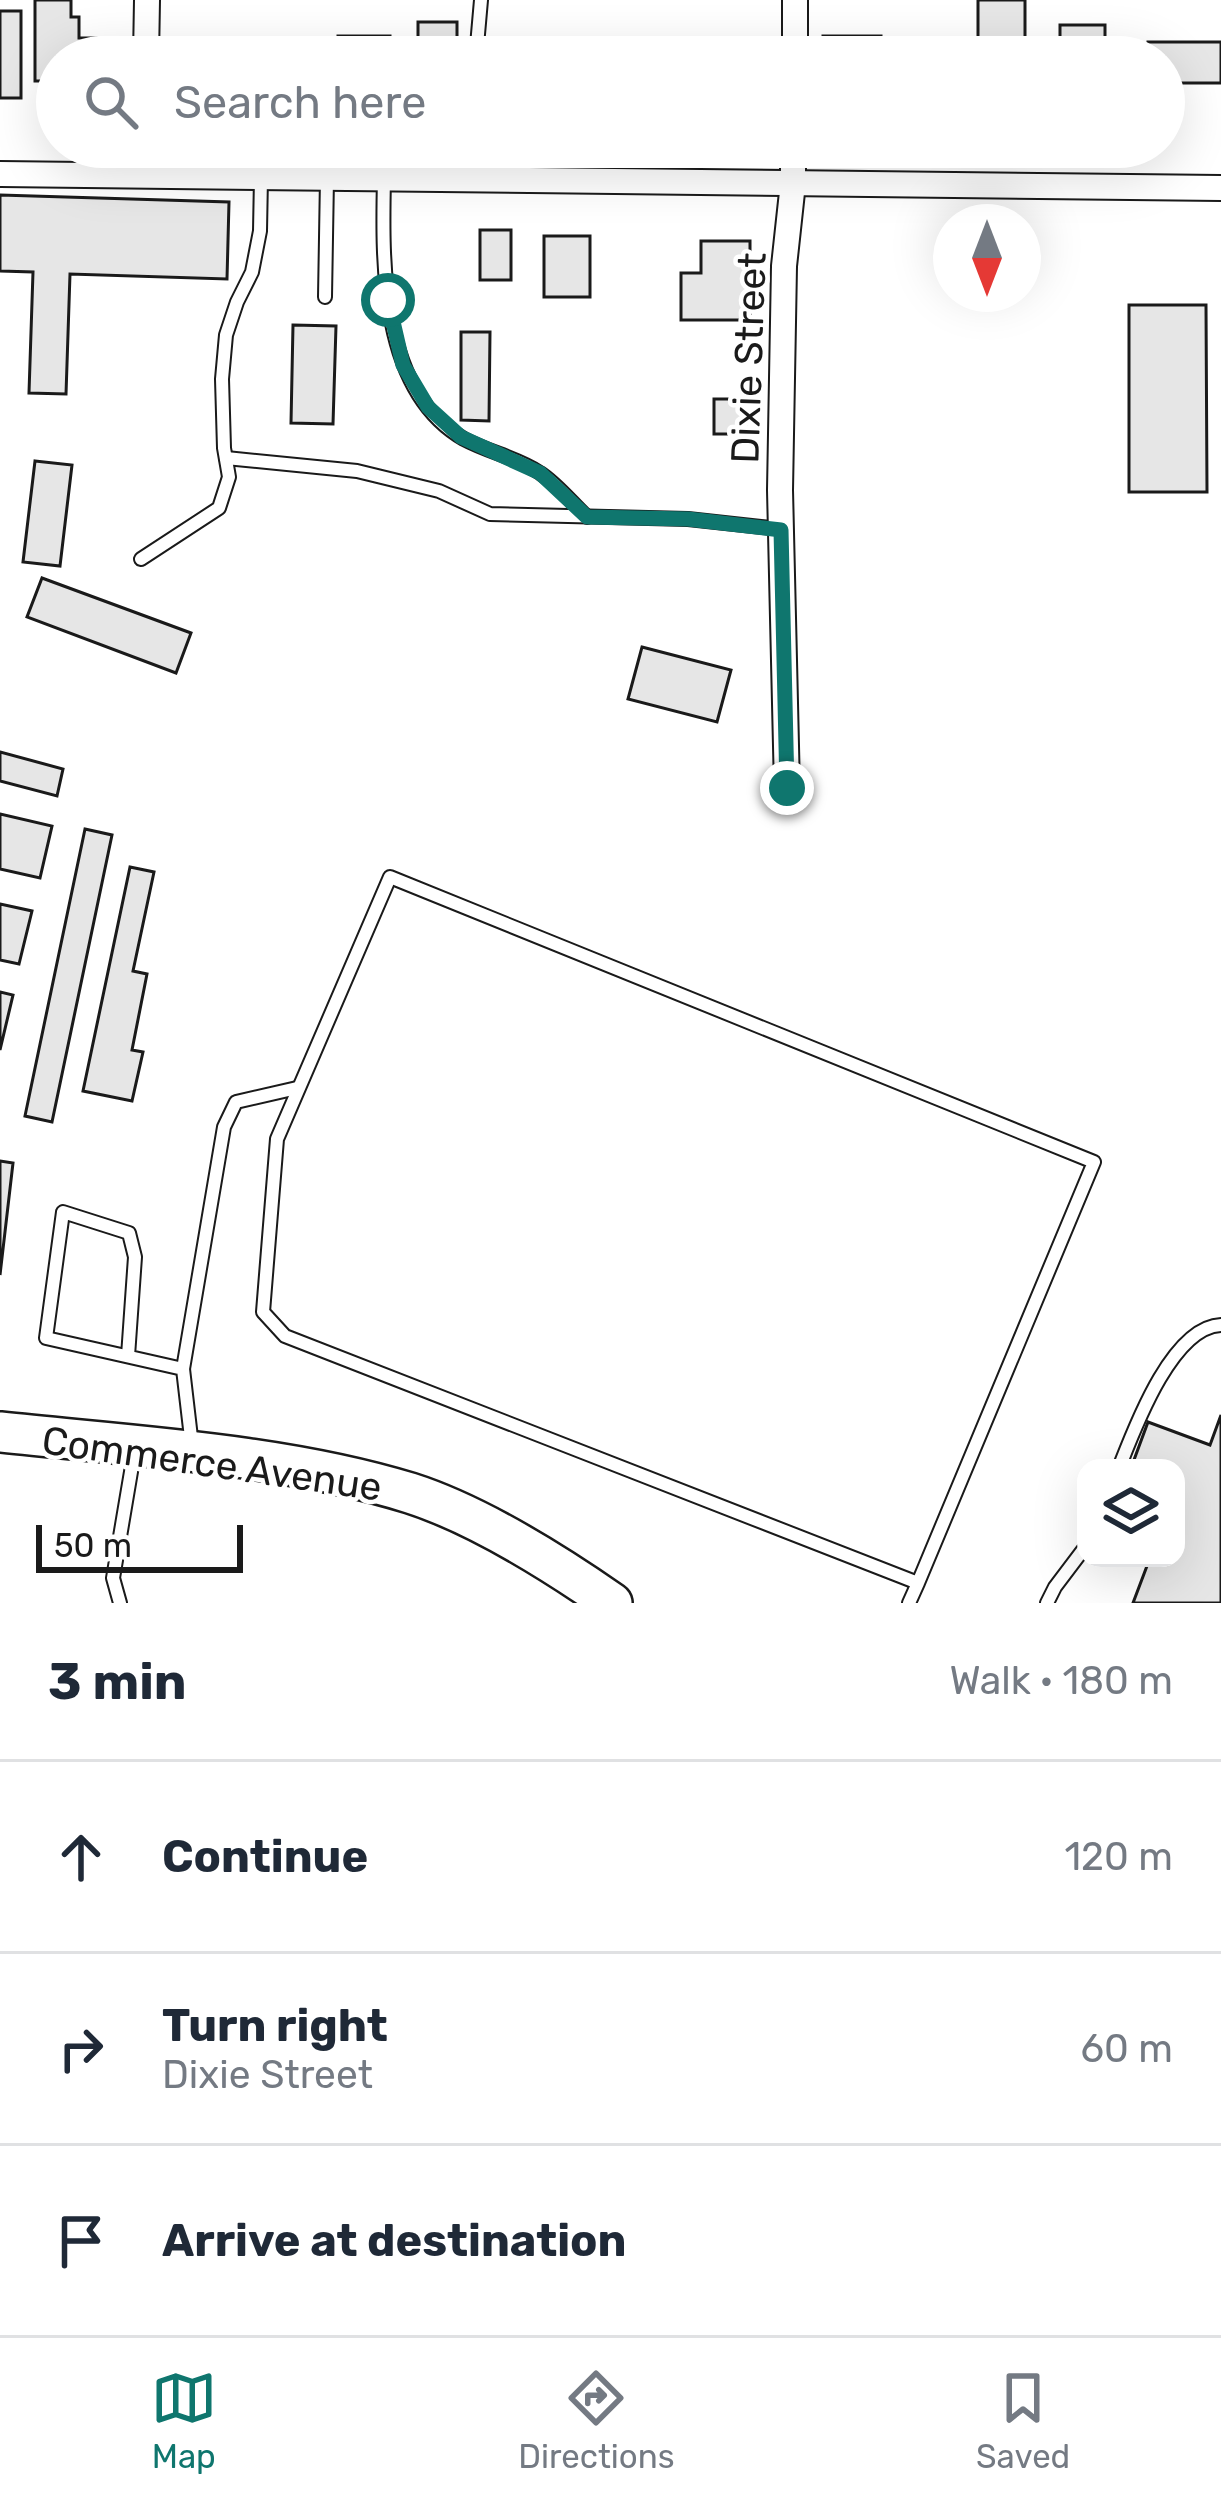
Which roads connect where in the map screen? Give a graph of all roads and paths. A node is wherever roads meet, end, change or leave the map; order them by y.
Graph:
1 (147, 0) edge
2 (481, 0) edge
3 (795, 0) edge
4 (146, 36) edge
5 (478, 36) edge
6 (795, 36) edge
7 (144, 168) edge
8 (476, 168) edge
9 (793, 168) edge
10 (0, 174) edge
11 (144, 174) junction
12 (261, 177) junction
13 (327, 178) junction
14 (384, 178) junction
15 (476, 180) junction
16 (793, 184) junction
17 (1221, 188) edge
18 (325, 297) dead end
19 (226, 458) junction
20 (587, 517) junction
21 (781, 530) junction
22 (141, 559) dead end
23 (787, 788) dead end
24 (298, 1088) junction
25 (1221, 1324) edge
26 (128, 1356) junction
27 (183, 1369) junction
28 (0, 1432) edge
29 (135, 1447) junction
30 (193, 1453) junction
31 (1122, 1459) edge
32 (1077, 1558) edge
33 (918, 1583) junction
34 (120, 1603) edge
35 (612, 1603) edge
36 (909, 1603) edge
37 (1047, 1603) edge

1 - 4 street
2 - 5 lane
3 - 6 street
7 - 11 street
8 - 15 lane
9 - 16 street, Dixie Street
10 - 11 street
11 - 12 street
12 - 13 street
12 - 19 lane
13 - 14 street
13 - 18 lane
14 - 15 street
14 - 20 lane
15 - 16 street
16 - 17 street
16 - 21 street, Dixie Street
19 - 20 lane
19 - 22 lane
20 - 21 lane
21 - 23 street, Dixie Street
24 - 27 lane
24 - 33 lane
24 - 33 lane
25 - 31 lane
26 - 26 lane
26 - 27 lane
27 - 30 lane
28 - 29 main road, Commerce Avenue
29 - 30 main road, Commerce Avenue
29 - 34 lane
30 - 35 main road, Commerce Avenue
32 - 37 lane
33 - 36 lane

